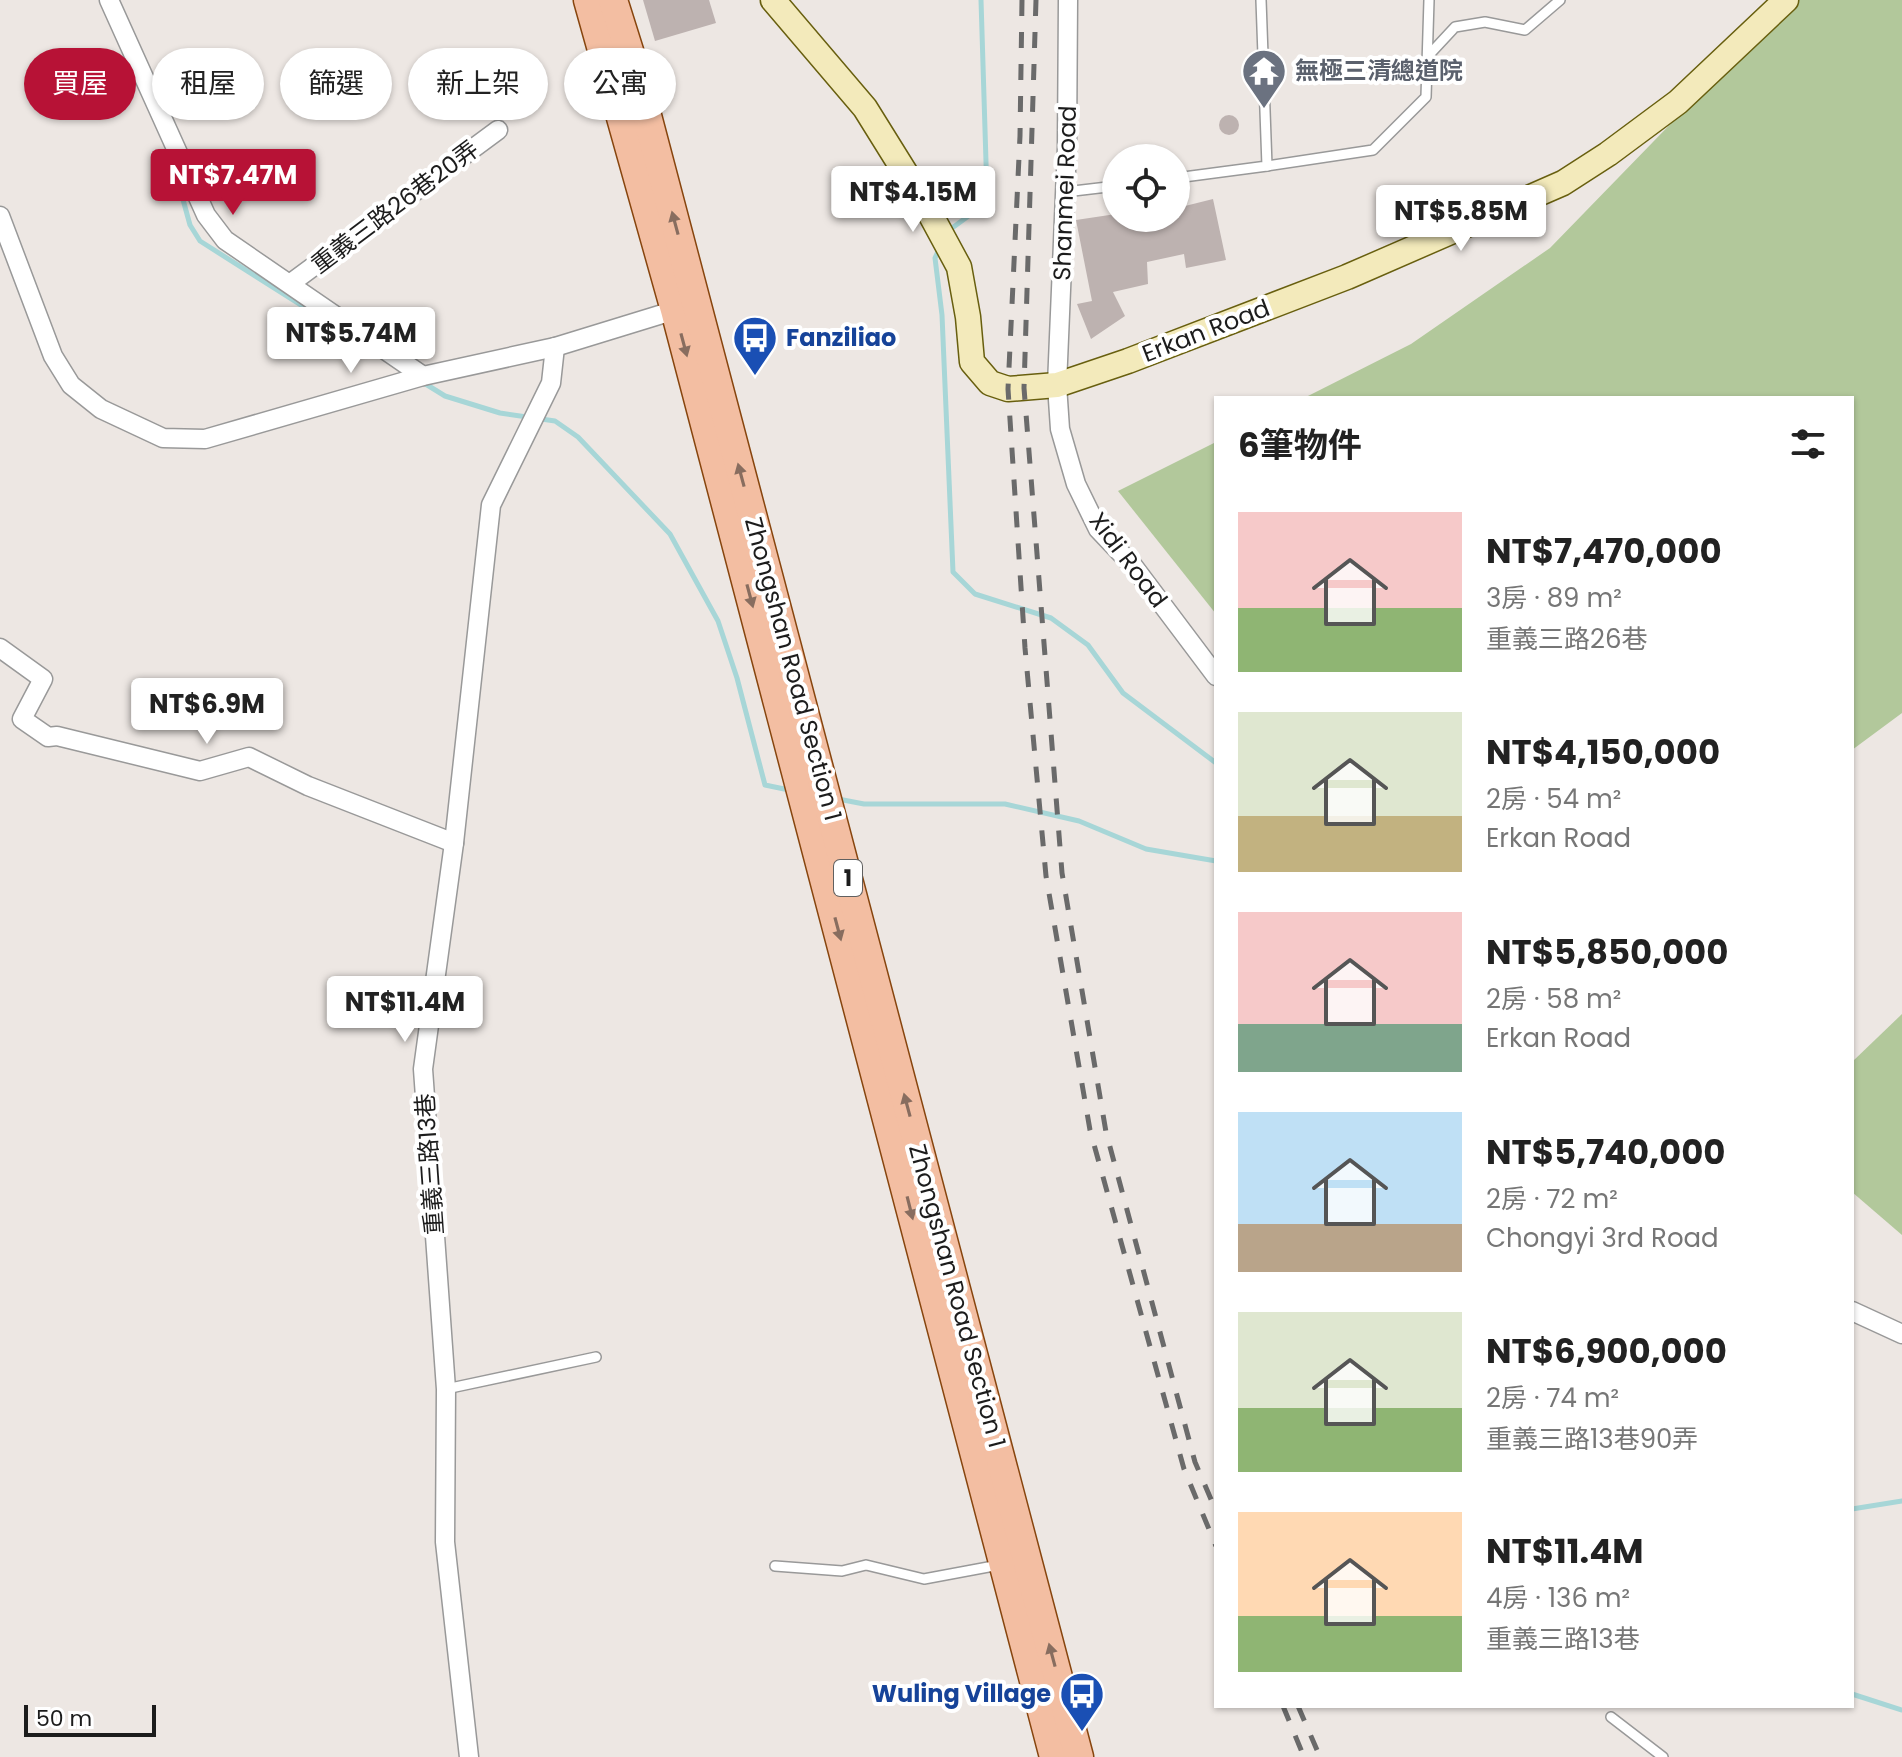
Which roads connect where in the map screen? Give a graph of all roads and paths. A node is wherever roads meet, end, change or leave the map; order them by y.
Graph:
1 (109, 0) edge
2 (588, 0) edge
3 (613, 0) edge
4 (773, 0) edge
5 (1068, 0) edge
6 (1261, 0) edge
7 (1429, 0) edge
8 (1560, 0) edge
9 (1786, 0) edge
10 (1428, 56) junction
11 (498, 130) dead end
12 (1267, 166) junction
13 (1190, 176) edge
14 (1102, 188) edge
15 (1065, 192) junction
16 (0, 216) edge
17 (291, 283) junction
18 (686, 307) junction
19 (555, 347) junction
20 (423, 376) junction
21 (1057, 385) junction
22 (0, 648) edge
23 (1214, 673) edge
24 (454, 843) junction
25 (1854, 1312) edge
26 (1902, 1334) edge
27 (596, 1357) dead end
28 (446, 1389) junction
29 (990, 1470) junction
30 (1001, 1565) junction
31 (775, 1566) dead end
32 (1611, 1717) dead end
33 (469, 1757) edge
34 (1054, 1757) edge
35 (1079, 1757) edge
36 (1663, 1757) edge

1 - 17 street
2 - 18 main road, Zhongshan Road Section 1 / 1
18 -> 3 main road, Zhongshan Road Section 1 / 1
4 - 21 street, Erkan Road
5 - 15 street, Shanmei Road
6 - 12 lane
7 - 10 lane
8 - 10 lane
9 - 21 street, Erkan Road
10 - 12 lane
11 - 17 street, 重義三路26巷20弄
12 - 13 lane
14 - 15 lane
15 - 21 street, Shanmei Road
16 - 20 street
17 - 20 street
18 - 19 street
18 - 29 main road, Zhongshan Road Section 1 / 1
19 - 20 street
19 - 24 street, 重義三路13巷
21 - 23 street, Xidi Road
22 - 24 street
24 - 28 street, 重義三路13巷
25 - 26 street
27 - 28 lane
28 - 33 street, 重義三路13巷
29 - 30 main road, Zhongshan Road Section 1 / 1
35 -> 29 main road, Zhongshan Road Section 1 / 1
30 - 31 lane
30 - 34 main road, Zhongshan Road Section 1 / 1
32 - 36 lane

